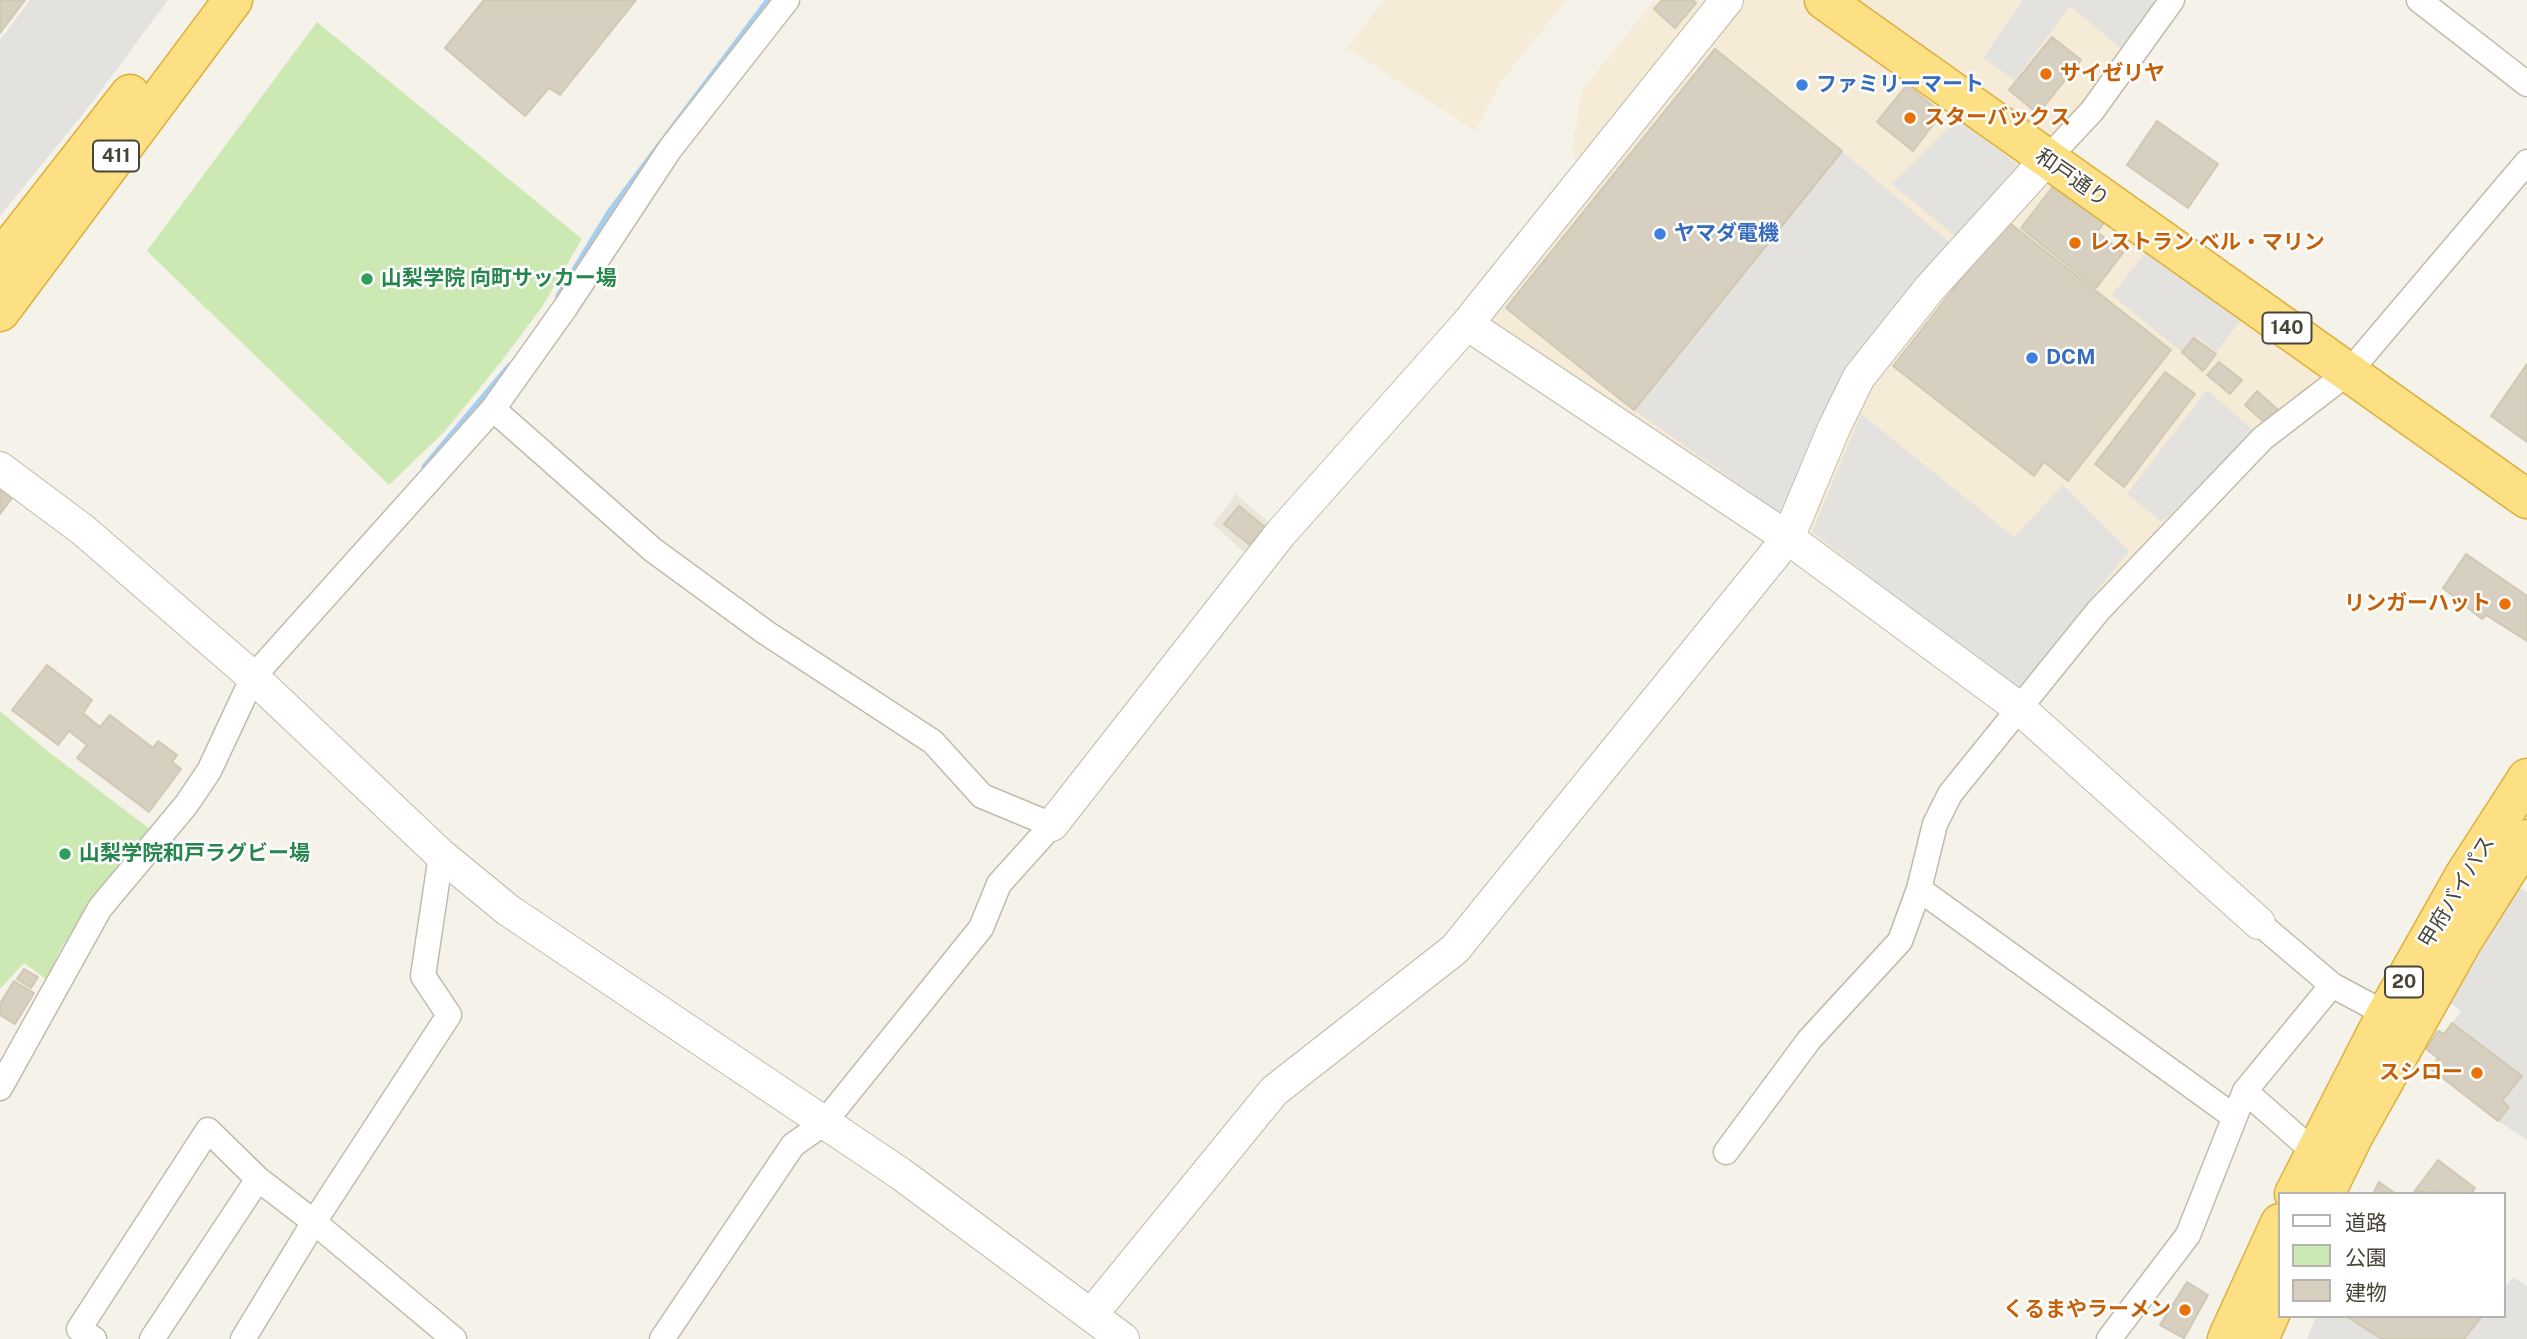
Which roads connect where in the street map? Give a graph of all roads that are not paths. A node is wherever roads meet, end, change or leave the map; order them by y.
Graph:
1 (201, 0) edge
2 (233, 0) edge
3 (787, 0) edge
4 (1727, 0) edge
5 (1824, 0) edge
6 (2172, 0) edge
7 (2419, 0) edge
8 (2527, 84) edge
9 (2046, 160) junction
10 (2527, 162) edge
11 (0, 260) edge
12 (0, 312) edge
13 (1467, 324) junction
14 (2349, 372) junction
15 (494, 409) junction
16 (0, 468) edge
17 (2527, 499) edge
18 (1788, 538) junction
19 (253, 677) junction
20 (2019, 708) junction
21 (2527, 778) edge
22 (1052, 825) junction
23 (2527, 839) edge
24 (441, 855) junction
25 (1919, 889) junction
26 (2259, 923) joint
27 (2332, 985) junction
28 (2386, 1014) junction
29 (0, 1088) edge
30 (2245, 1091) junction
31 (2233, 1116) junction
32 (823, 1124) junction
33 (1726, 1152) dead end
34 (2313, 1152) junction
35 (258, 1179) junction
36 (2295, 1192) edge
37 (2326, 1192) edge
38 (314, 1222) junction
39 (2278, 1227) edge
40 (2278, 1296) edge
41 (1091, 1315) junction
42 (94, 1339) edge
43 (152, 1339) edge
44 (243, 1339) edge
45 (454, 1339) edge
46 (662, 1339) edge
47 (1123, 1339) edge
48 (2109, 1339) edge
49 (2227, 1339) edge
50 (2259, 1339) edge

1 - 11 highway, 411
2 - 12 highway, 411
3 - 15 street
4 - 13 street
5 - 9 highway, 和戸通り / 140
6 - 9 street
7 - 8 street
9 - 14 highway, 和戸通り / 140
9 - 18 street
10 - 14 street
13 - 18 street
13 - 22 street
14 - 17 highway, 和戸通り / 140
14 - 20 street
15 - 19 street
15 - 22 street
16 - 19 street
18 - 20 street
18 - 41 street
19 - 24 street
19 - 29 street
20 - 25 street
20 - 26 street
21 - 28 highway, 甲府バイパス / 20
22 - 32 street
23 - 37 highway, 甲府バイパス / 20
24 - 32 street
24 - 38 street
25 - 31 street
25 - 33 street
26 - 27 street
27 - 28 street
27 - 30 street
28 - 34 highway, 甲府バイパス / 20
30 - 31 street
30 - 34 street
31 - 48 street
32 - 41 street
32 - 46 street
34 - 36 highway, 甲府バイパス / 20
35 - 38 street
35 - 42 street
35 - 43 street
38 - 44 street
38 - 45 street
39 - 49 highway
40 - 50 highway
41 - 47 street

